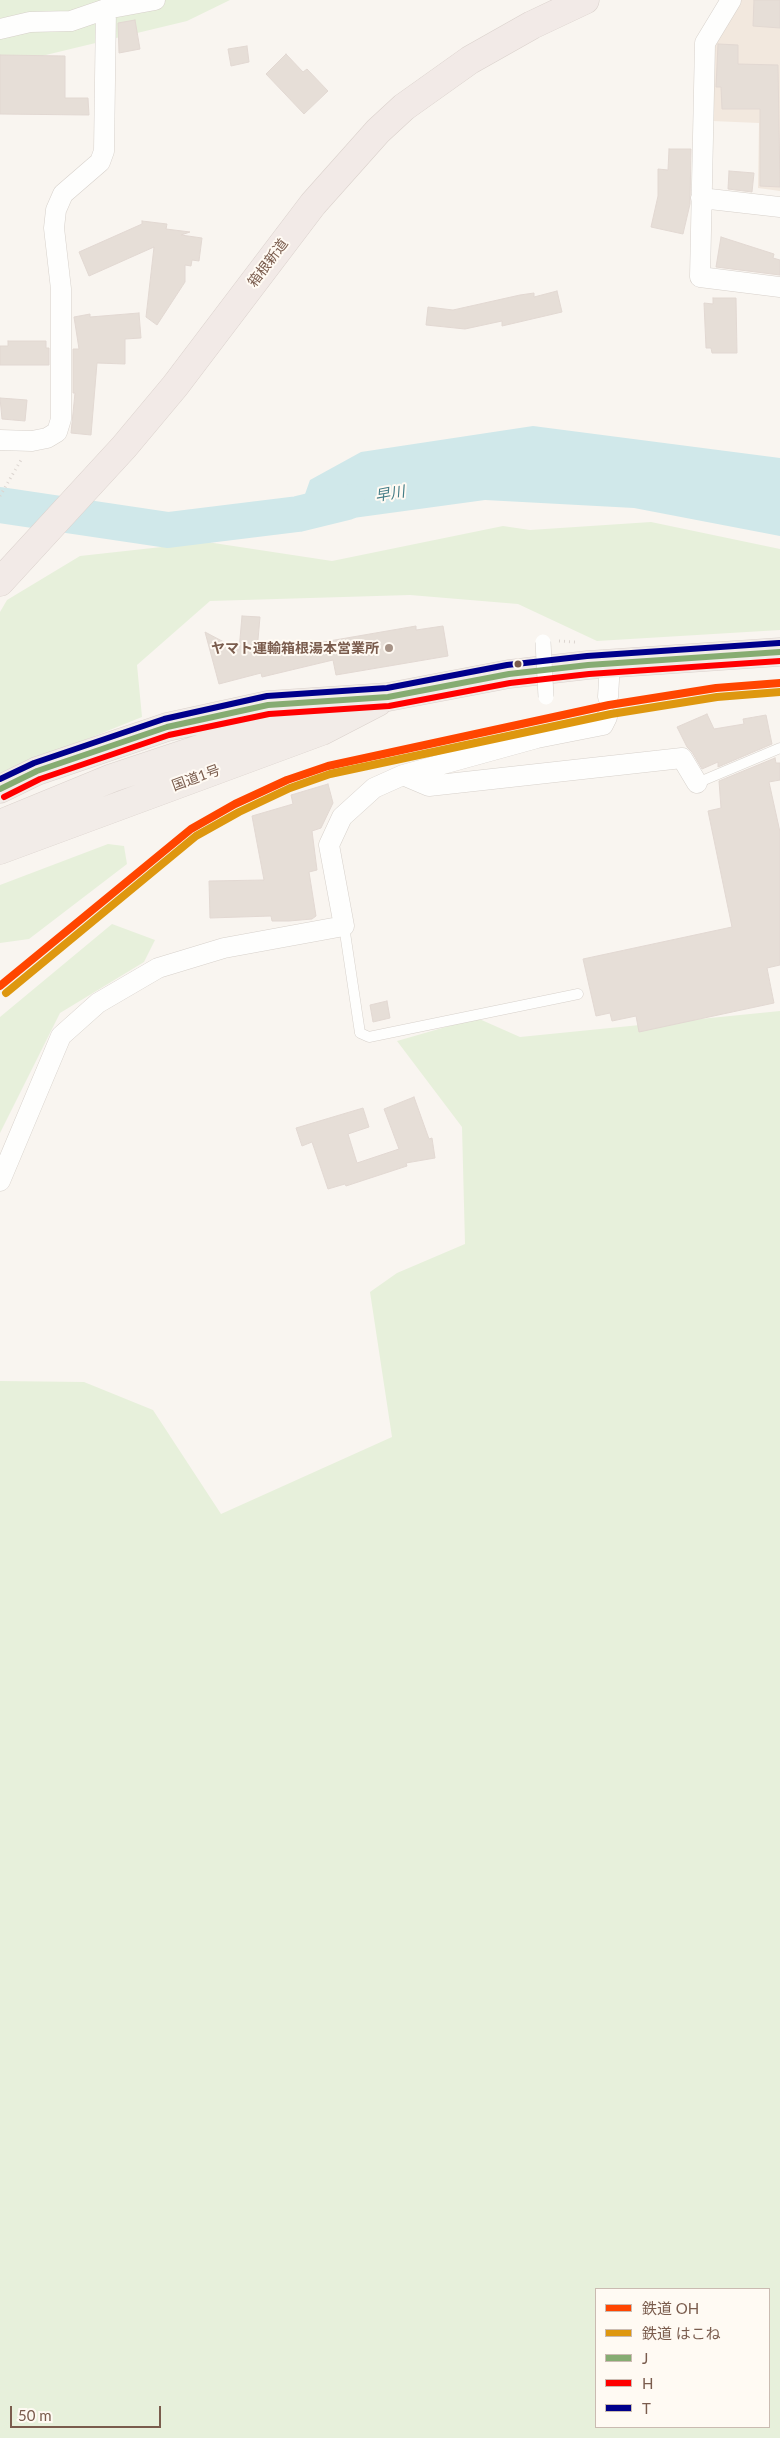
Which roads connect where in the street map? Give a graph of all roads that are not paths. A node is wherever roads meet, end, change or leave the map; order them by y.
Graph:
1 (155, 0) edge
2 (585, 0) edge
3 (731, 0) edge
4 (106, 9) junction
5 (0, 29) edge
6 (701, 198) junction
7 (780, 207) edge
8 (780, 287) edge
9 (0, 440) edge
10 (0, 582) edge
11 (543, 642) dead end
12 (780, 652) edge
13 (610, 663) junction
14 (546, 696) dead end
15 (388, 697) junction
16 (608, 697) dead end
17 (607, 717) dead end
18 (780, 748) edge
19 (403, 775) junction
20 (697, 783) joint
21 (0, 788) edge
22 (0, 824) edge
23 (0, 850) edge
24 (344, 926) junction
25 (578, 994) dead end
26 (0, 1181) edge

1 - 4 street
2 - 10 highway, 箱根新道
3 - 6 street
4 - 5 street
4 - 9 street
6 - 7 street
6 - 8 street
11 - 14 street, bridge
12 - 13 highway, 国道1号
13 - 15 highway, 国道1号
13 - 16 street
15 - 21 highway, 国道1号
15 - 22 highway
15 - 23 highway, 国道1号
17 - 19 street
18 - 20 lane
19 - 20 street
19 - 24 street
24 - 25 lane
24 - 26 street

